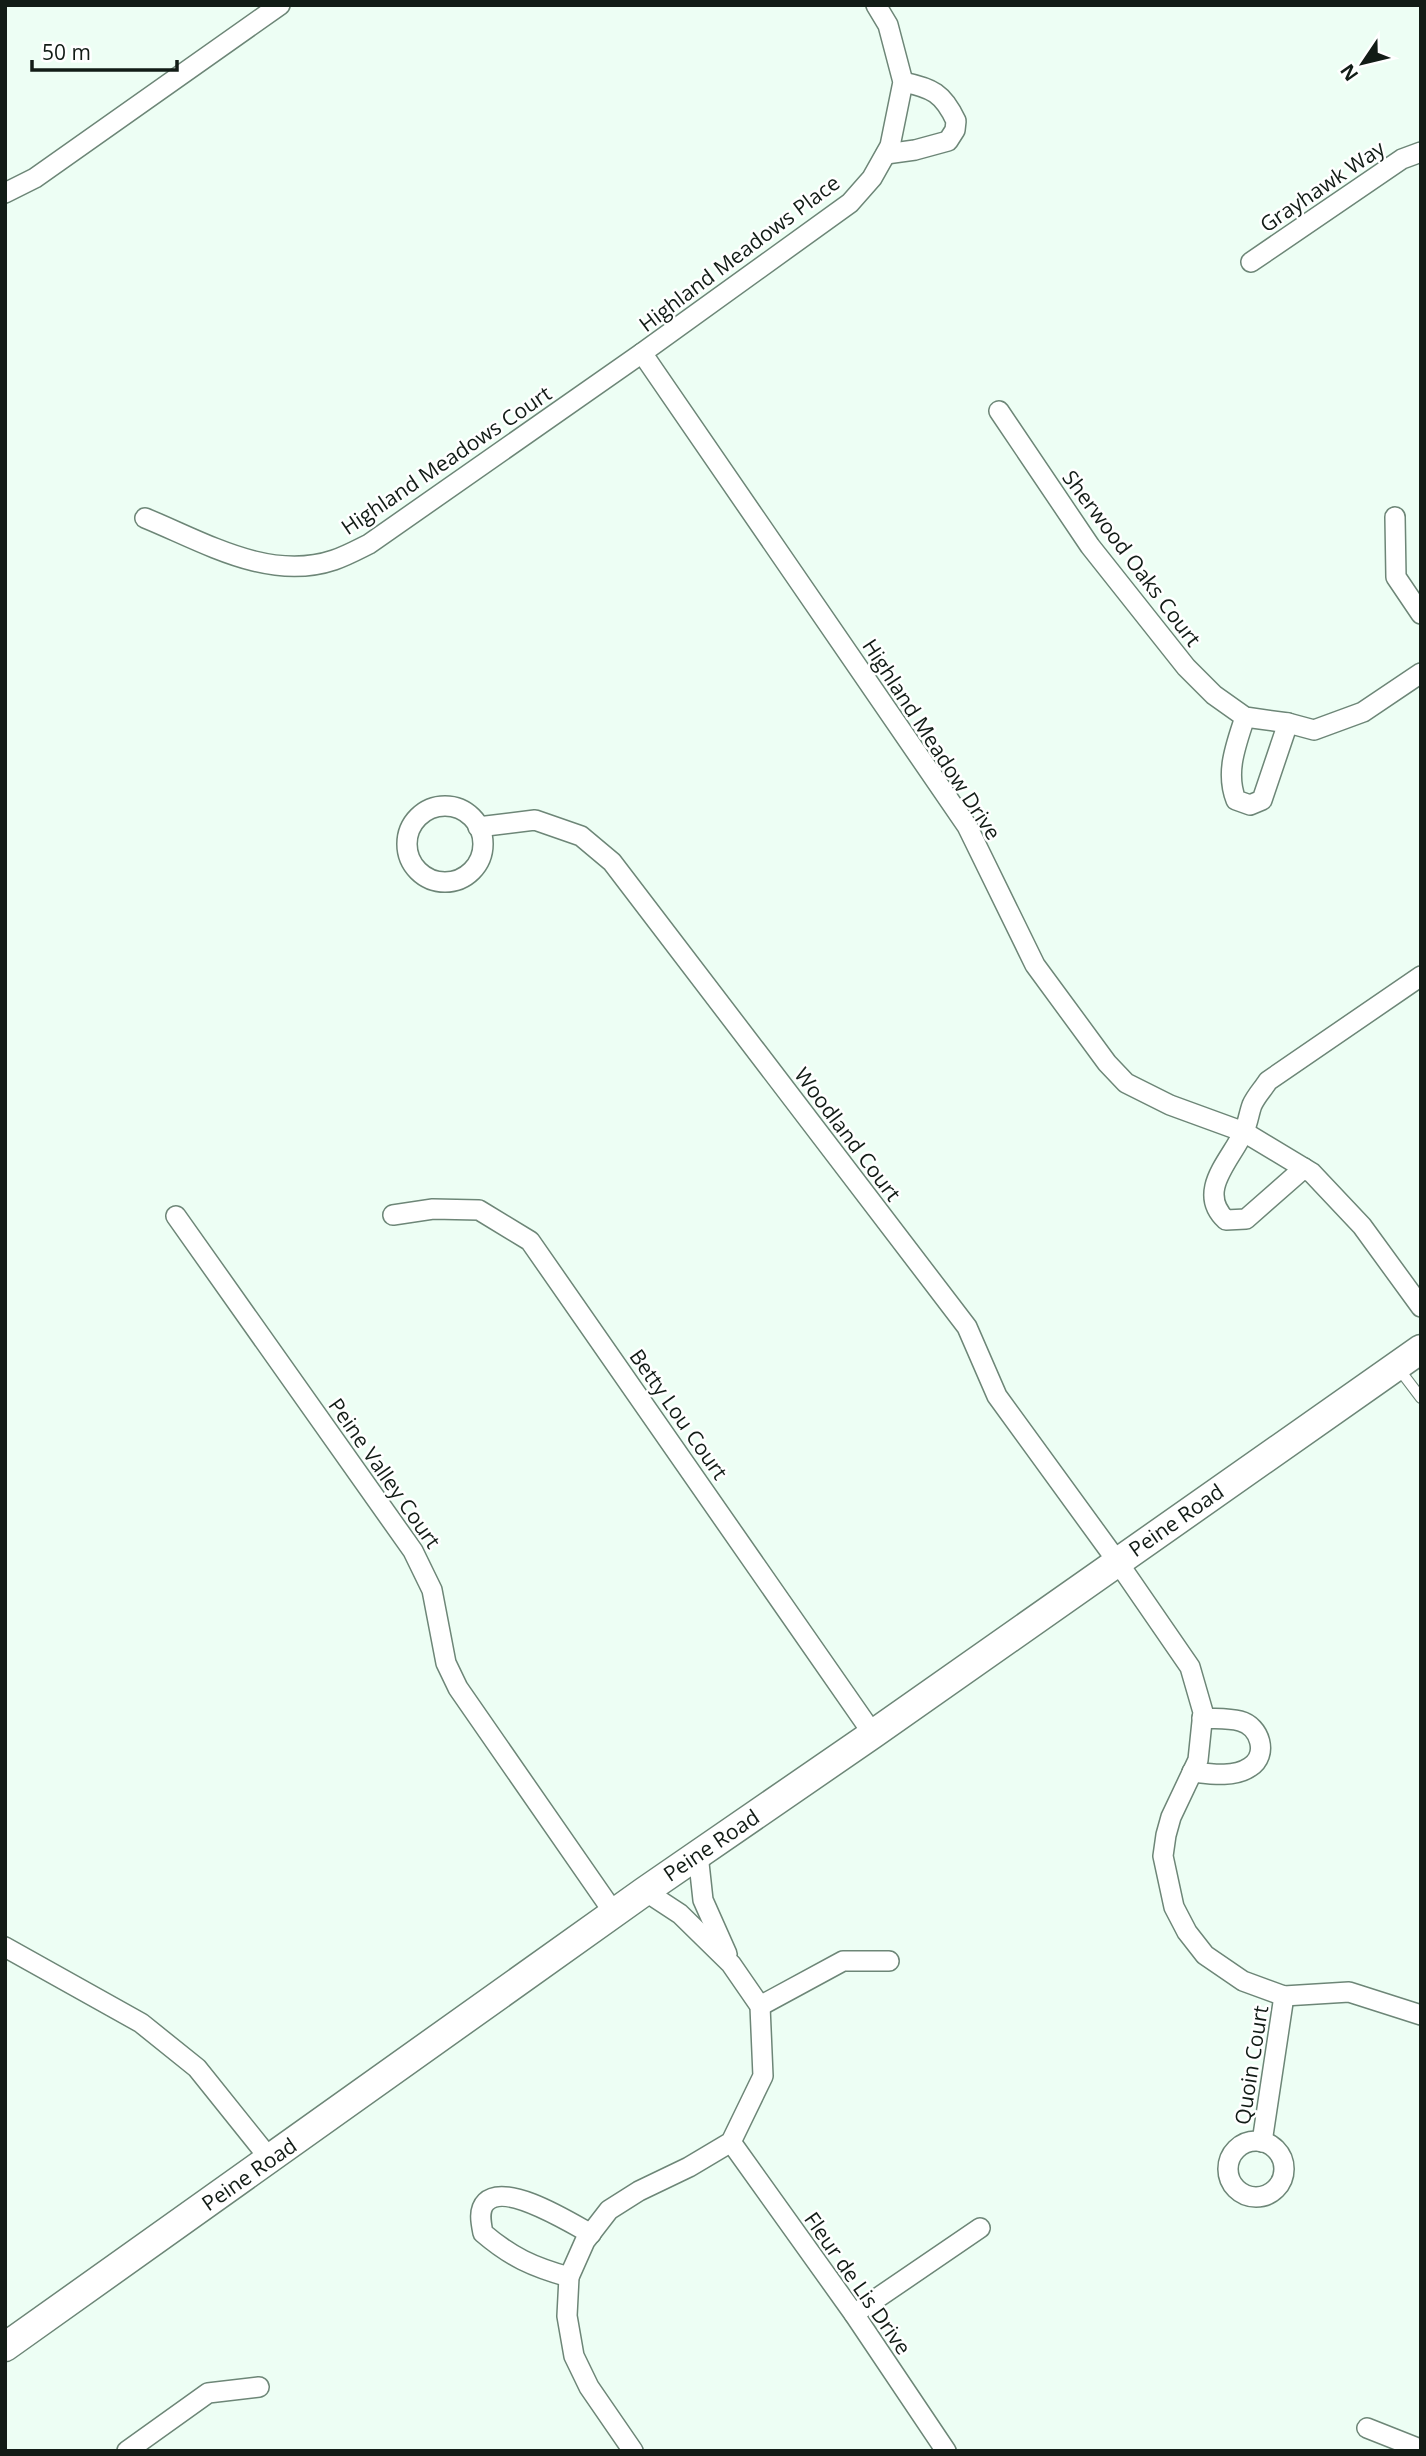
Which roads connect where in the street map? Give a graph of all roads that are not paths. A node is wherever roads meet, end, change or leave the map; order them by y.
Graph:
1 (280, 5) edge
2 (876, 5) edge
3 (903, 82) junction
4 (1421, 152) edge
5 (886, 154) junction
6 (5, 192) edge
7 (1251, 262) dead end
8 (642, 353) junction
9 (999, 411) dead end
10 (1395, 517) dead end
11 (145, 518) dead end
12 (1421, 614) edge
13 (1421, 673) edge
14 (1245, 717) junction
15 (1288, 723) junction
16 (478, 827) dead end
17 (1421, 976) edge
18 (1244, 1132) junction
19 (1304, 1168) junction
20 (393, 1215) dead end
21 (176, 1216) dead end
22 (1421, 1307) edge
23 (1421, 1349) edge
24 (1396, 1366) junction
25 (1421, 1398) edge
26 (1117, 1562) junction
27 (1202, 1718) junction
28 (873, 1734) junction
29 (1192, 1772) junction
30 (698, 1854) junction
31 (645, 1891) junction
32 (614, 1913) junction
33 (5, 1947) edge
34 (889, 1961) dead end
35 (731, 1964) junction
36 (1284, 1996) junction
37 (760, 2006) junction
38 (1421, 2015) edge
39 (731, 2142) junction
40 (1262, 2142) dead end
41 (270, 2160) junction
42 (980, 2228) dead end
43 (591, 2234) junction
44 (569, 2277) junction
45 (854, 2314) junction
46 (5, 2347) edge
47 (260, 2387) dead end
48 (1367, 2428) dead end
49 (127, 2451) edge
50 (633, 2451) edge
51 (946, 2451) edge
52 (1418, 2451) edge

1 - 6 street
2 - 3 street, Highland Meadows Place
3 - 5 street, Highland Meadows Place
3 - 5 street
4 - 7 street, Grayhawk Way
5 - 8 street, Highland Meadows Place
8 - 11 street, Highland Meadows Court
8 - 18 street, Highland Meadow Drive
9 - 14 street, Sherwood Oaks Court
10 - 12 street
13 - 15 street, Sherwood Oaks Court
14 - 15 street, Sherwood Oaks Court
14 - 15 street
16 - 26 street, Woodland Court
17 - 18 street
18 - 19 street, Highland Meadow Drive
18 - 19 street
19 - 22 street, Highland Meadow Drive
20 - 28 street, Betty Lou Court
21 - 32 street, Peine Valley Court
23 - 24 street, Peine Road
24 - 25 lane
24 - 26 street, Peine Road
26 - 27 street, Woodland Court
26 - 28 street, Peine Road
27 - 29 street, Woodland Court
27 - 29 street
28 - 30 street, Peine Road
29 - 36 street, Woodland Court
30 - 31 street, Peine Road
30 - 35 street
31 - 32 street, Peine Road
31 - 35 street
32 - 41 street, Peine Road
33 - 41 street
34 - 37 street
35 - 37 street
36 - 38 street
36 - 40 street, Quoin Court
37 - 39 street
39 - 43 street
39 - 45 street, Fleur de Lis Drive
41 - 46 street, Peine Road
42 - 45 street
43 - 44 street
43 - 44 street
44 - 50 street
45 - 51 street, Fleur de Lis Drive
47 - 49 street
48 - 52 street

